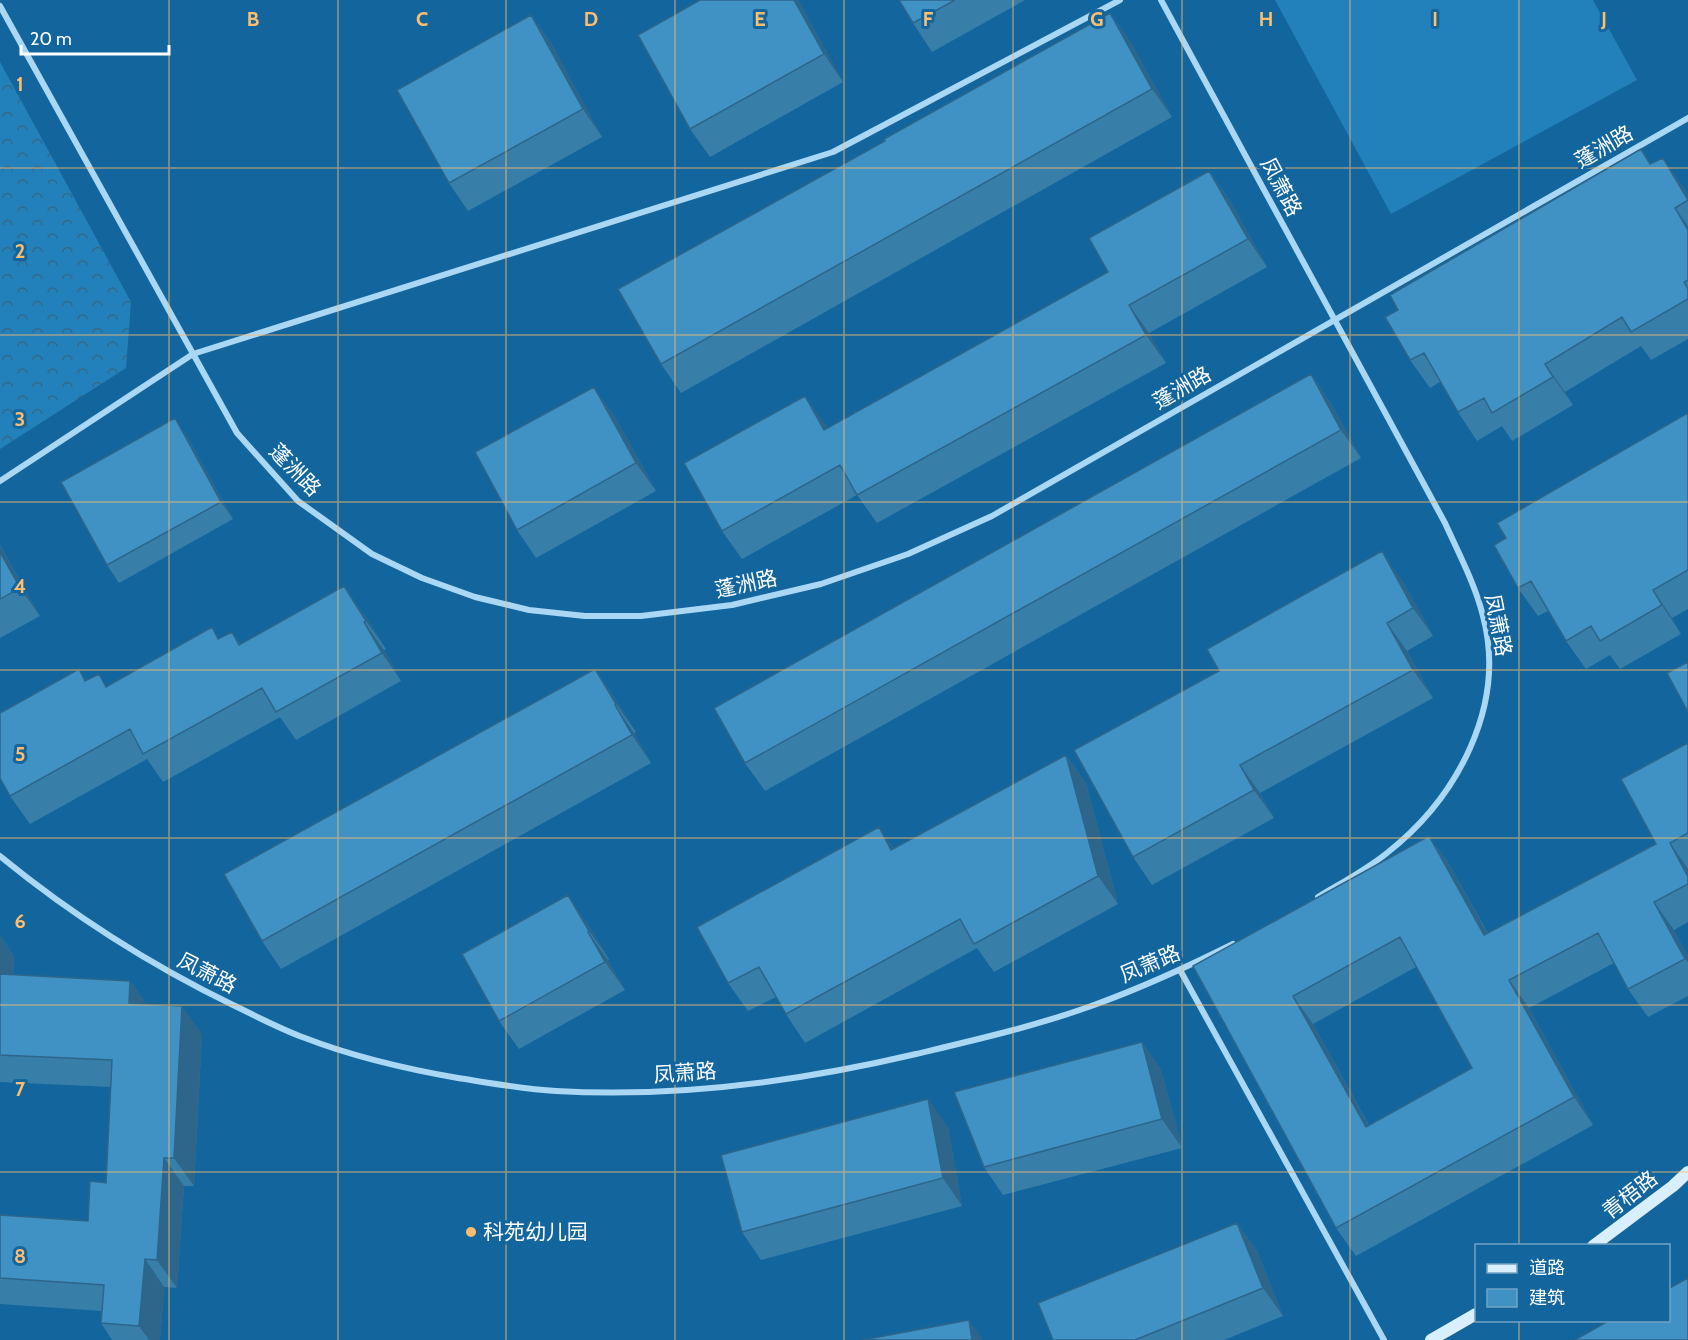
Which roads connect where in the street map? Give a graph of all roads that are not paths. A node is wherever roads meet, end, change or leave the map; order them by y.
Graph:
1 (1120, 0) edge
2 (1161, 0) edge
3 (0, 6) edge
4 (1688, 117) edge
5 (1334, 320) junction
6 (194, 354) junction
7 (0, 481) edge
8 (0, 856) edge
9 (1308, 903) edge
10 (1239, 941) edge
11 (1180, 970) junction
12 (1688, 1172) edge
13 (1594, 1244) edge
14 (1475, 1315) edge
15 (1383, 1340) edge
16 (1431, 1340) edge

1 - 6 street
2 - 5 street, 凤萧路
3 - 6 street, 蓬洲路
4 - 5 street, 蓬洲路
5 - 6 street, 蓬洲路
5 - 9 street, 凤萧路
6 - 7 street
8 - 11 street, 凤萧路
10 - 11 street, 凤萧路
11 - 15 street
12 - 13 street, 青梧路
14 - 16 street

